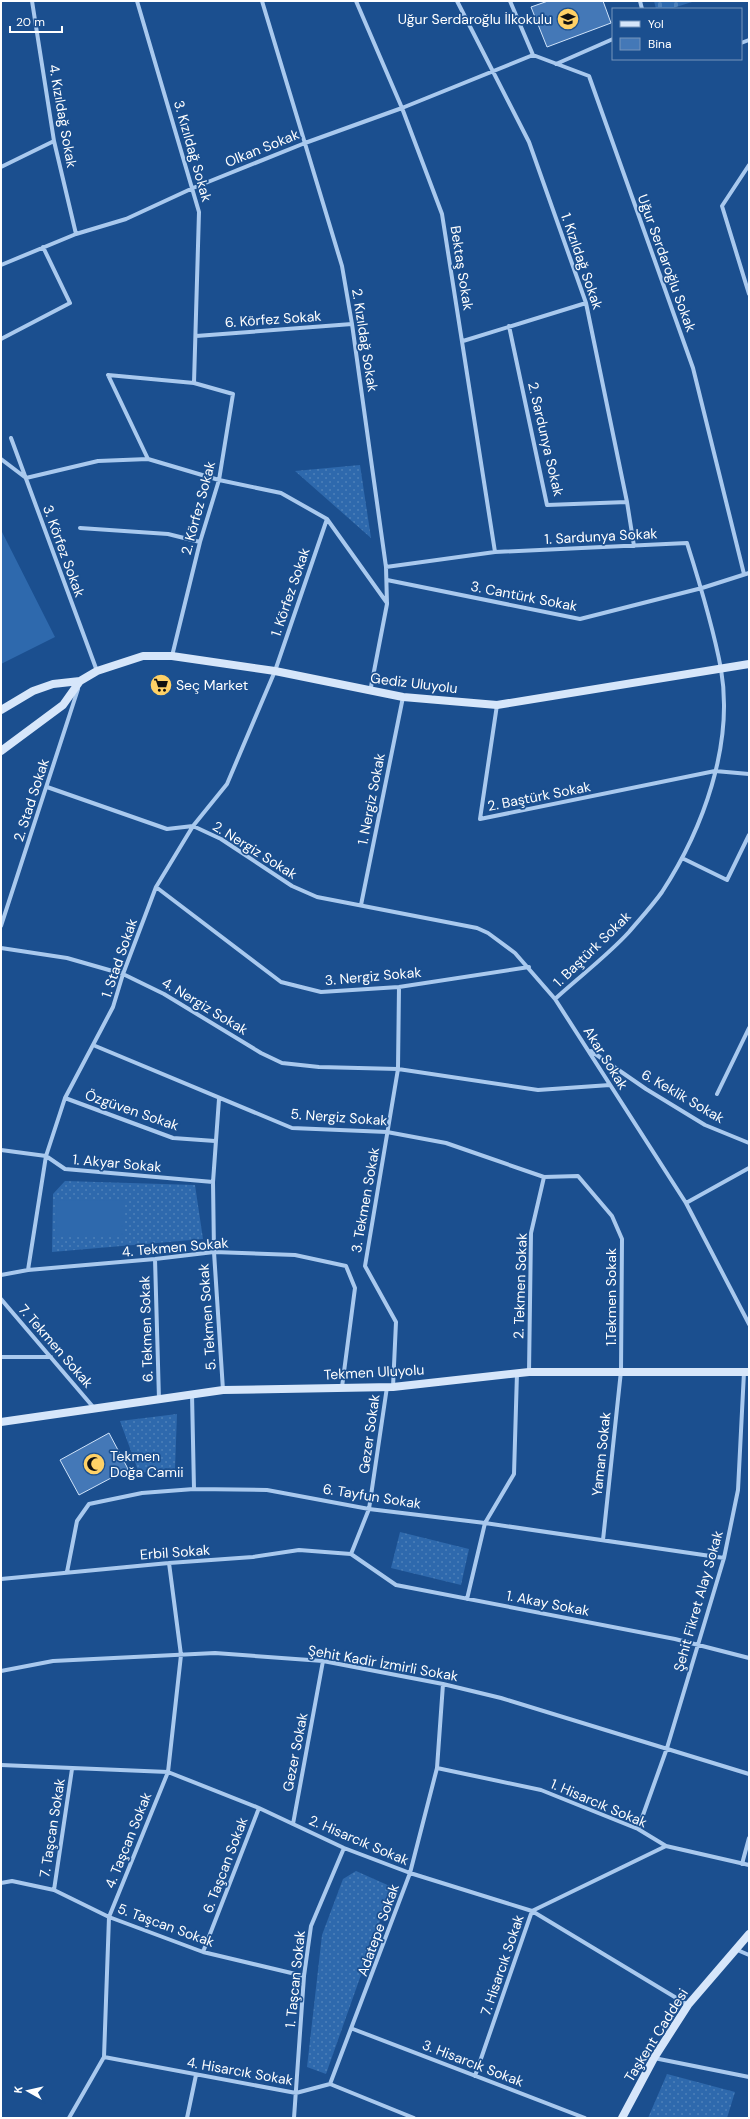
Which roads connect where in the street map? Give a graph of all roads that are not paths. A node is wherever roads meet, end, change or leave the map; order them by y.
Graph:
1 (32, 1) edge
2 (137, 1) edge
3 (262, 1) edge
4 (356, 1) edge
5 (457, 1) edge
6 (510, 1) edge
7 (612, 39) edge
8 (533, 55) junction
9 (555, 64) junction
10 (493, 70) junction
11 (402, 108) junction
12 (54, 141) junction
13 (305, 143) junction
14 (749, 165) edge
15 (1, 167) edge
16 (193, 188) junction
17 (76, 234) junction
18 (43, 247) junction
19 (1, 265) edge
20 (749, 294) edge
21 (586, 303) junction
22 (352, 324) junction
23 (510, 326) junction
24 (196, 336) junction
25 (1, 339) edge
26 (463, 340) junction
27 (194, 383) junction
28 (11, 438) dead end
29 (1, 459) edge
30 (148, 459) junction
31 (26, 478) junction
32 (220, 480) junction
33 (627, 502) junction
34 (327, 519) junction
35 (80, 528) dead end
36 (200, 542) junction
37 (634, 546) junction
38 (495, 552) junction
39 (386, 567) junction
40 (747, 573) edge
41 (387, 580) junction
42 (702, 588) junction
43 (387, 604) junction
44 (172, 656) junction
45 (749, 664) edge
46 (721, 669) junction
47 (97, 671) junction
48 (275, 671) junction
49 (80, 680) junction
50 (370, 692) junction
51 (403, 697) junction
52 (497, 705) junction
53 (1, 710) edge
54 (1, 751) edge
55 (715, 771) junction
56 (749, 774) edge
57 (47, 787) junction
58 (193, 826) junction
59 (749, 835) edge
60 (682, 858) junction
61 (156, 887) junction
62 (361, 905) junction
63 (1, 926) edge
64 (1, 948) edge
65 (529, 967) junction
66 (123, 974) junction
67 (399, 987) junction
68 (555, 999) junction
69 (749, 1028) edge
70 (93, 1045) junction
71 (588, 1049) junction
72 (398, 1069) junction
73 (610, 1085) junction
74 (717, 1094) dead end
75 (65, 1098) junction
76 (219, 1099) junction
77 (387, 1132) junction
78 (215, 1141) junction
79 (749, 1143) edge
80 (1, 1150) edge
81 (46, 1156) junction
82 (749, 1168) edge
83 (544, 1177) junction
84 (213, 1182) junction
85 (686, 1203) junction
86 (214, 1252) junction
87 (155, 1259) junction
88 (28, 1270) junction
89 (1, 1275) edge
90 (1, 1299) edge
91 (749, 1324) edge
92 (1, 1356) edge
93 (51, 1357) junction
94 (622, 1371) junction
95 (529, 1372) junction
96 (747, 1372) edge
97 (517, 1373) junction
98 (390, 1386) junction
99 (342, 1387) junction
100 (223, 1390) junction
101 (192, 1394) junction
102 (159, 1399) junction
103 (94, 1408) junction
104 (1, 1422) edge
105 (194, 1489) junction
106 (369, 1509) junction
107 (485, 1523) junction
108 (603, 1540) junction
109 (351, 1554) junction
110 (724, 1558) junction
111 (170, 1562) junction
112 (67, 1572) junction
113 (1, 1579) edge
114 (467, 1599) junction
115 (698, 1646) junction
116 (181, 1655) junction
117 (749, 1658) edge
118 (323, 1661) junction
119 (1, 1671) edge
120 (443, 1684) junction
121 (667, 1748) junction
122 (1, 1765) edge
123 (437, 1768) junction
124 (72, 1769) junction
125 (168, 1772) junction
126 (749, 1774) edge
127 (259, 1808) junction
128 (293, 1824) junction
129 (638, 1829) junction
130 (749, 1838) edge
131 (666, 1846) junction
132 (344, 1848) junction
133 (742, 1864) junction
134 (749, 1866) edge
135 (410, 1873) junction
136 (1, 1883) edge
137 (54, 1890) junction
138 (532, 1911) junction
139 (109, 1917) junction
140 (749, 1934) edge
141 (734, 1949) junction
142 (203, 1952) junction
143 (749, 1955) edge
144 (304, 1976) junction
145 (688, 2005) junction
146 (353, 2029) junction
147 (104, 2057) junction
148 (654, 2058) junction
149 (196, 2075) junction
150 (475, 2076) junction
151 (749, 2077) edge
152 (330, 2084) junction
153 (296, 2093) junction
154 (69, 2118) edge
155 (187, 2118) edge
156 (294, 2118) edge
157 (414, 2118) edge
158 (585, 2118) edge
159 (622, 2118) edge

1 - 12 street, 4. Kızıldağ Sokak
2 - 16 street, 3. Kızıldağ Sokak
3 - 13 street, 2. Kızıldağ Sokak
4 - 11 street, Bektaş Sokak
5 - 10 street, 1. Kızıldağ Sokak
6 - 8 street
7 - 9 street
8 - 9 street, Uğur Serdaroğlu Sokak
8 - 10 street, Olkan Sokak
9 - 40 street, Uğur Serdaroğlu Sokak
10 - 11 street, Olkan Sokak
10 - 21 street, 1. Kızıldağ Sokak
11 - 13 street, Olkan Sokak
11 - 26 street, Bektaş Sokak
12 - 15 street
12 - 17 street, 4. Kızıldağ Sokak
13 - 16 street, Olkan Sokak
13 - 22 street, 2. Kızıldağ Sokak
14 - 20 street
16 - 17 street, Olkan Sokak
16 - 24 street, 3. Kızıldağ Sokak
17 - 18 street, Olkan Sokak
18 - 19 street, Olkan Sokak
18 - 25 street
21 - 23 street
21 - 33 street, 1. Kızıldağ Sokak
22 - 24 street, 6. Körfez Sokak
22 - 39 street, 2. Kızıldağ Sokak
23 - 26 street
23 - 33 street, 2. Sardunya Sokak
24 - 27 street, 3. Kızıldağ Sokak
26 - 38 street, Bektaş Sokak
27 - 30 street, 2. Körfez Sokak
27 - 32 street, 2. Körfez Sokak
28 - 31 street, 3. Körfez Sokak
29 - 31 street
30 - 31 street
30 - 32 street
31 - 47 street, 3. Körfez Sokak
32 - 34 street
32 - 36 street, 2. Körfez Sokak
33 - 37 street, 1. Kızıldağ Sokak
34 - 43 street
34 - 48 street, 1. Körfez Sokak
35 - 36 street
36 - 44 street, 2. Körfez Sokak
37 - 38 street, 1. Sardunya Sokak
37 - 42 street, 1. Sardunya Sokak
38 - 39 street, 1. Sardunya Sokak
39 - 41 street, 2. Kızıldağ Sokak
40 - 42 street, 3. Cantürk Sokak
41 - 42 street, 3. Cantürk Sokak
41 - 43 street, 2. Kızıldağ Sokak
42 - 46 street, 1. Sardunya Sokak
43 - 50 street, 2. Kızıldağ Sokak
44 - 47 street, Gediz Uluyolu
44 - 48 street, Gediz Uluyolu
45 - 46 street, Gediz Uluyolu
46 - 52 street, Gediz Uluyolu
46 - 55 street, 1. Baştürk Sokak
47 - 49 street, Gediz Uluyolu
48 - 50 street, Gediz Uluyolu
48 - 58 street, 1. Stad Sokak
49 - 53 street, Gediz Uluyolu
49 - 54 street, Gediz Uluyolu
49 - 57 street, 2. Stad Sokak
50 - 51 street, Gediz Uluyolu
51 - 52 street, Gediz Uluyolu
51 - 62 street, 1. Nergiz Sokak
52 - 55 street, 2. Baştürk Sokak
55 - 56 street
55 - 60 street, 1. Baştürk Sokak
57 - 58 street, 2. Nergiz Sokak
57 - 63 street, 2. Stad Sokak
58 - 61 street, 1. Stad Sokak
58 - 62 street, 2. Nergiz Sokak
59 - 60 street
60 - 68 street, 1. Baştürk Sokak
61 - 66 street, 1. Stad Sokak
61 - 67 street, 3. Nergiz Sokak
62 - 65 street, Akar Sokak
64 - 66 street, 4. Nergiz Sokak
65 - 67 street, 3. Nergiz Sokak
65 - 68 street, Akar Sokak
66 - 70 street, 1. Stad Sokak
66 - 72 street, 4. Nergiz Sokak
67 - 72 street, 3. Tekmen Sokak
68 - 71 street, Akar Sokak
69 - 74 street
70 - 75 street, 1. Stad Sokak
70 - 76 street, 5. Nergiz Sokak
71 - 73 street, Akar Sokak
71 - 79 street, 6. Keklik Sokak
72 - 73 street, 4. Nergiz Sokak
72 - 77 street, 3. Tekmen Sokak
73 - 85 street, Akar Sokak
75 - 78 street, Özgüven Sokak
75 - 81 street, 1. Stad Sokak
76 - 77 street, 5. Nergiz Sokak
76 - 78 street, 5. Tekmen Sokak
77 - 83 street, 5. Nergiz Sokak
77 - 98 street, 3. Tekmen Sokak
78 - 84 street, 5. Tekmen Sokak
80 - 81 street, 1. Akyar Sokak
81 - 84 street, 1. Akyar Sokak
81 - 88 street, 1. Stad Sokak
82 - 85 street
83 - 94 street, 1.Tekmen Sokak
83 - 95 street, 2. Tekmen Sokak
84 - 86 street, 5. Tekmen Sokak
85 - 91 street, Akar Sokak
86 - 87 street, 4. Tekmen Sokak
86 - 99 street, 4. Tekmen Sokak
86 - 100 street, 5. Tekmen Sokak
87 - 88 street, 4. Tekmen Sokak
87 - 102 street, 6. Tekmen Sokak
88 - 89 street, 4. Tekmen Sokak
90 - 93 street, 7. Tekmen Sokak
92 - 93 street
93 - 103 street, 7. Tekmen Sokak
94 - 95 street, Tekmen Uluyolu
94 - 96 street, Tekmen Uluyolu
94 - 108 street, Yaman Sokak
95 - 97 street, Tekmen Uluyolu
96 - 110 street, Şehit Fikret Alay Sokak
97 - 98 street, Tekmen Uluyolu
97 - 107 street
98 - 99 street, Tekmen Uluyolu
98 - 106 street, Gezer Sokak
99 - 100 street, Tekmen Uluyolu
100 - 101 street, Tekmen Uluyolu
101 - 102 street, Tekmen Uluyolu
101 - 105 street
102 - 103 street, Tekmen Uluyolu
103 - 104 street, Tekmen Uluyolu
105 - 106 street, 6. Tayfun Sokak
105 - 112 street, 6. Tayfun Sokak
106 - 107 street, 6. Tayfun Sokak
106 - 109 street, Gezer Sokak
107 - 108 street, 6. Tayfun Sokak
107 - 114 street
108 - 110 street, 6. Tayfun Sokak
109 - 111 street, Erbil Sokak
109 - 114 street, 1. Akay Sokak
110 - 115 street, Şehit Fikret Alay Sokak
111 - 112 street, Erbil Sokak
111 - 116 street, 4. Taşcan Sokak
112 - 113 street, Erbil Sokak
114 - 115 street, 1. Akay Sokak
115 - 117 street, 1. Akay Sokak
115 - 121 street, Şehit Fikret Alay Sokak
116 - 118 street, Şehit Kadir İzmirli Sokak
116 - 119 street, Şehit Kadir İzmirli Sokak
116 - 125 street, 4. Taşcan Sokak
118 - 120 street, Şehit Kadir İzmirli Sokak
118 - 128 street, Gezer Sokak
120 - 121 street, Şehit Kadir İzmirli Sokak
120 - 123 street, Adatepe Sokak
121 - 126 street, Şehit Kadir İzmirli Sokak
121 - 129 street, Şehit Fikret Alay Sokak
122 - 124 street, 2. Hisarcık Sokak
123 - 129 street, 1. Hisarcık Sokak
123 - 135 street, Adatepe Sokak
124 - 125 street, 2. Hisarcık Sokak
124 - 137 street, 7. Taşcan Sokak
125 - 127 street, 2. Hisarcık Sokak
125 - 139 street, 4. Taşcan Sokak
127 - 128 street, 2. Hisarcık Sokak
127 - 142 street, 6. Taşcan Sokak
128 - 132 street, 2. Hisarcık Sokak
129 - 131 street, 1. Hisarcık Sokak
130 - 133 street
131 - 133 street, 1. Hisarcık Sokak
131 - 138 street, 7. Hisarcık Sokak
132 - 135 street, 2. Hisarcık Sokak
132 - 144 street, 1. Taşcan Sokak
133 - 134 street, 1. Hisarcık Sokak
135 - 138 street, 2. Hisarcık Sokak
135 - 146 street, Adatepe Sokak
136 - 137 street, 5. Taşcan Sokak
137 - 139 street, 5. Taşcan Sokak
138 - 145 street, 2. Hisarcık Sokak
138 - 150 street, 7. Hisarcık Sokak
139 - 142 street, 5. Taşcan Sokak
139 - 147 street, 4. Taşcan Sokak
140 - 141 street, Taşkent Caddesi
141 - 143 street
141 - 145 street, Taşkent Caddesi
142 - 144 street, 5. Taşcan Sokak
144 - 153 street, 1. Taşcan Sokak
145 - 148 street, Taşkent Caddesi
146 - 150 street, 3. Hisarcık Sokak
146 - 152 street, Adatepe Sokak
147 - 149 street, 4. Hisarcık Sokak
147 - 154 street, 4. Taşcan Sokak
148 - 151 street
148 - 159 street, Taşkent Caddesi
149 - 153 street, 4. Hisarcık Sokak
149 - 155 street
150 - 158 street, 3. Hisarcık Sokak
152 - 153 street, 4. Hisarcık Sokak
152 - 157 street
153 - 156 street, 1. Taşcan Sokak

